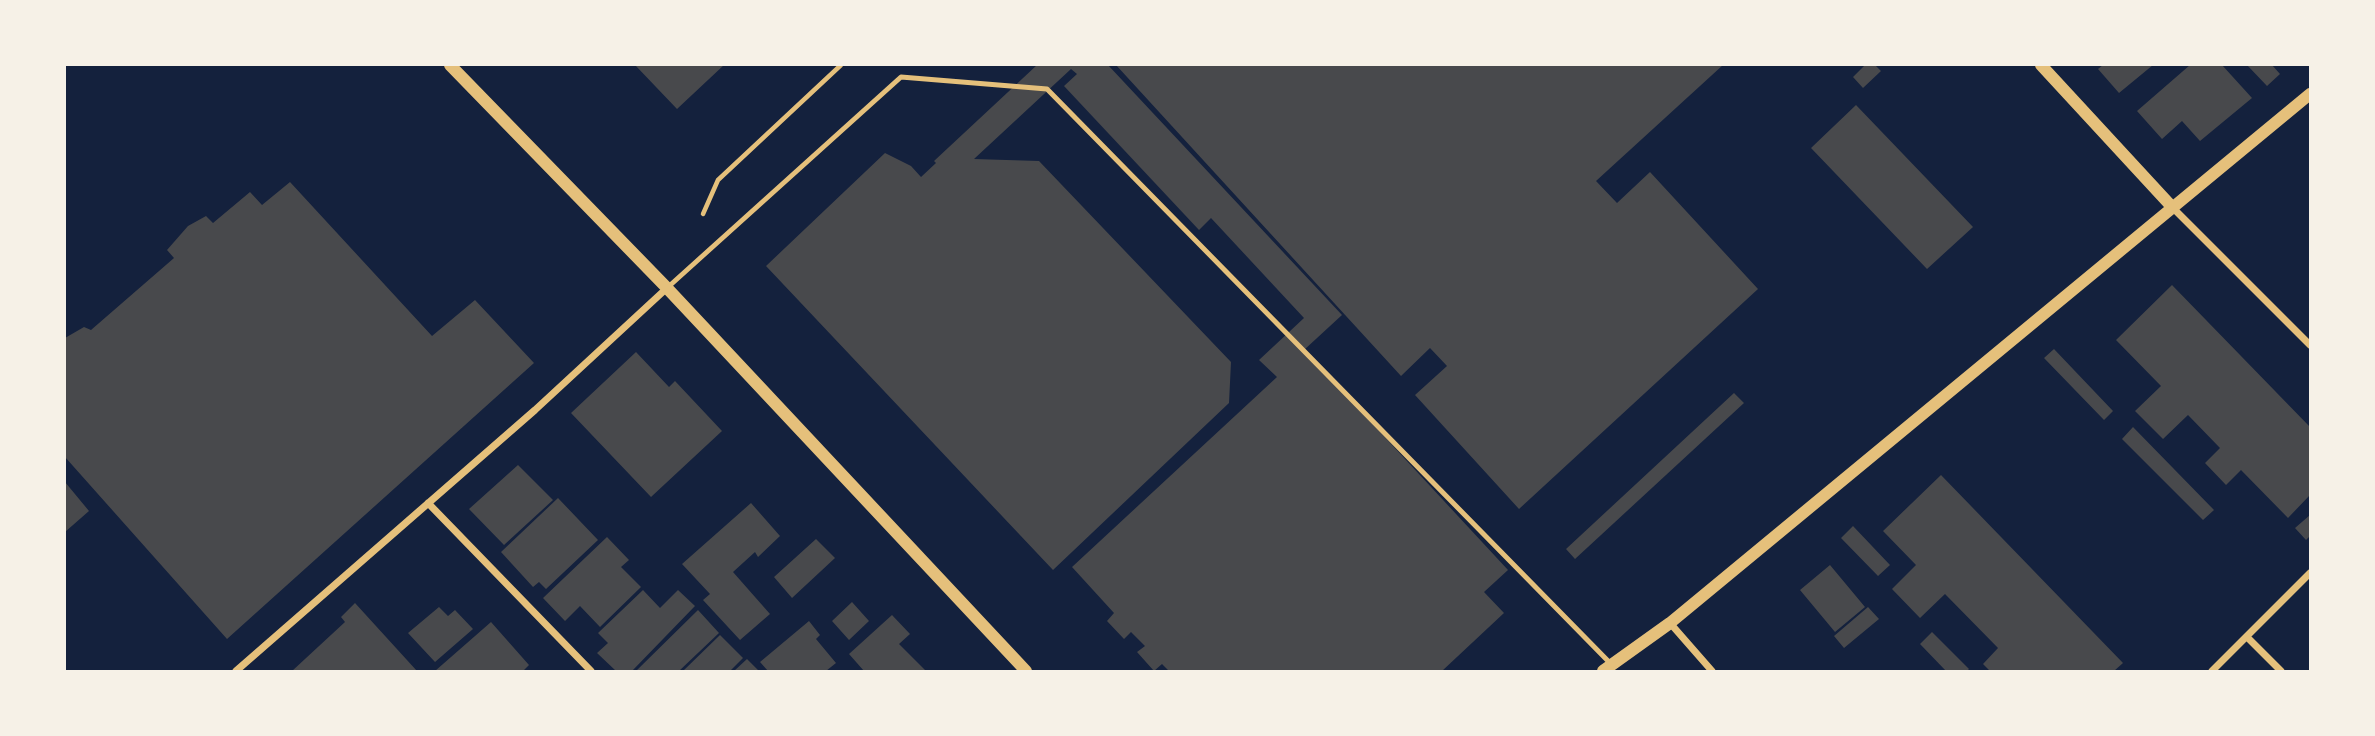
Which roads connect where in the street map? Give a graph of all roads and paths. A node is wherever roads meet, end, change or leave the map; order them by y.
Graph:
1 (450, 65) edge
2 (841, 65) edge
3 (2041, 65) edge
4 (2310, 94) edge
5 (2173, 208) junction
6 (703, 214) dead end
7 (667, 288) junction
8 (2310, 345) edge
9 (428, 503) junction
10 (2310, 573) edge
11 (1670, 623) junction
12 (2247, 637) junction
13 (244, 664) junction
14 (1607, 668) edge
15 (236, 671) edge
16 (251, 671) edge
17 (591, 671) edge
18 (1026, 671) edge
19 (1712, 671) edge
20 (2212, 671) edge
21 (2281, 671) edge

1 - 7 street
2 - 6 path
3 - 5 street
4 - 5 street
5 - 8 street
5 - 11 street
7 - 9 street
7 - 14 lane
7 - 18 street
9 - 13 street
9 - 17 street
10 - 12 street
11 - 14 street
11 - 19 street
12 - 20 street
12 - 21 street
13 - 15 street
13 - 16 street

